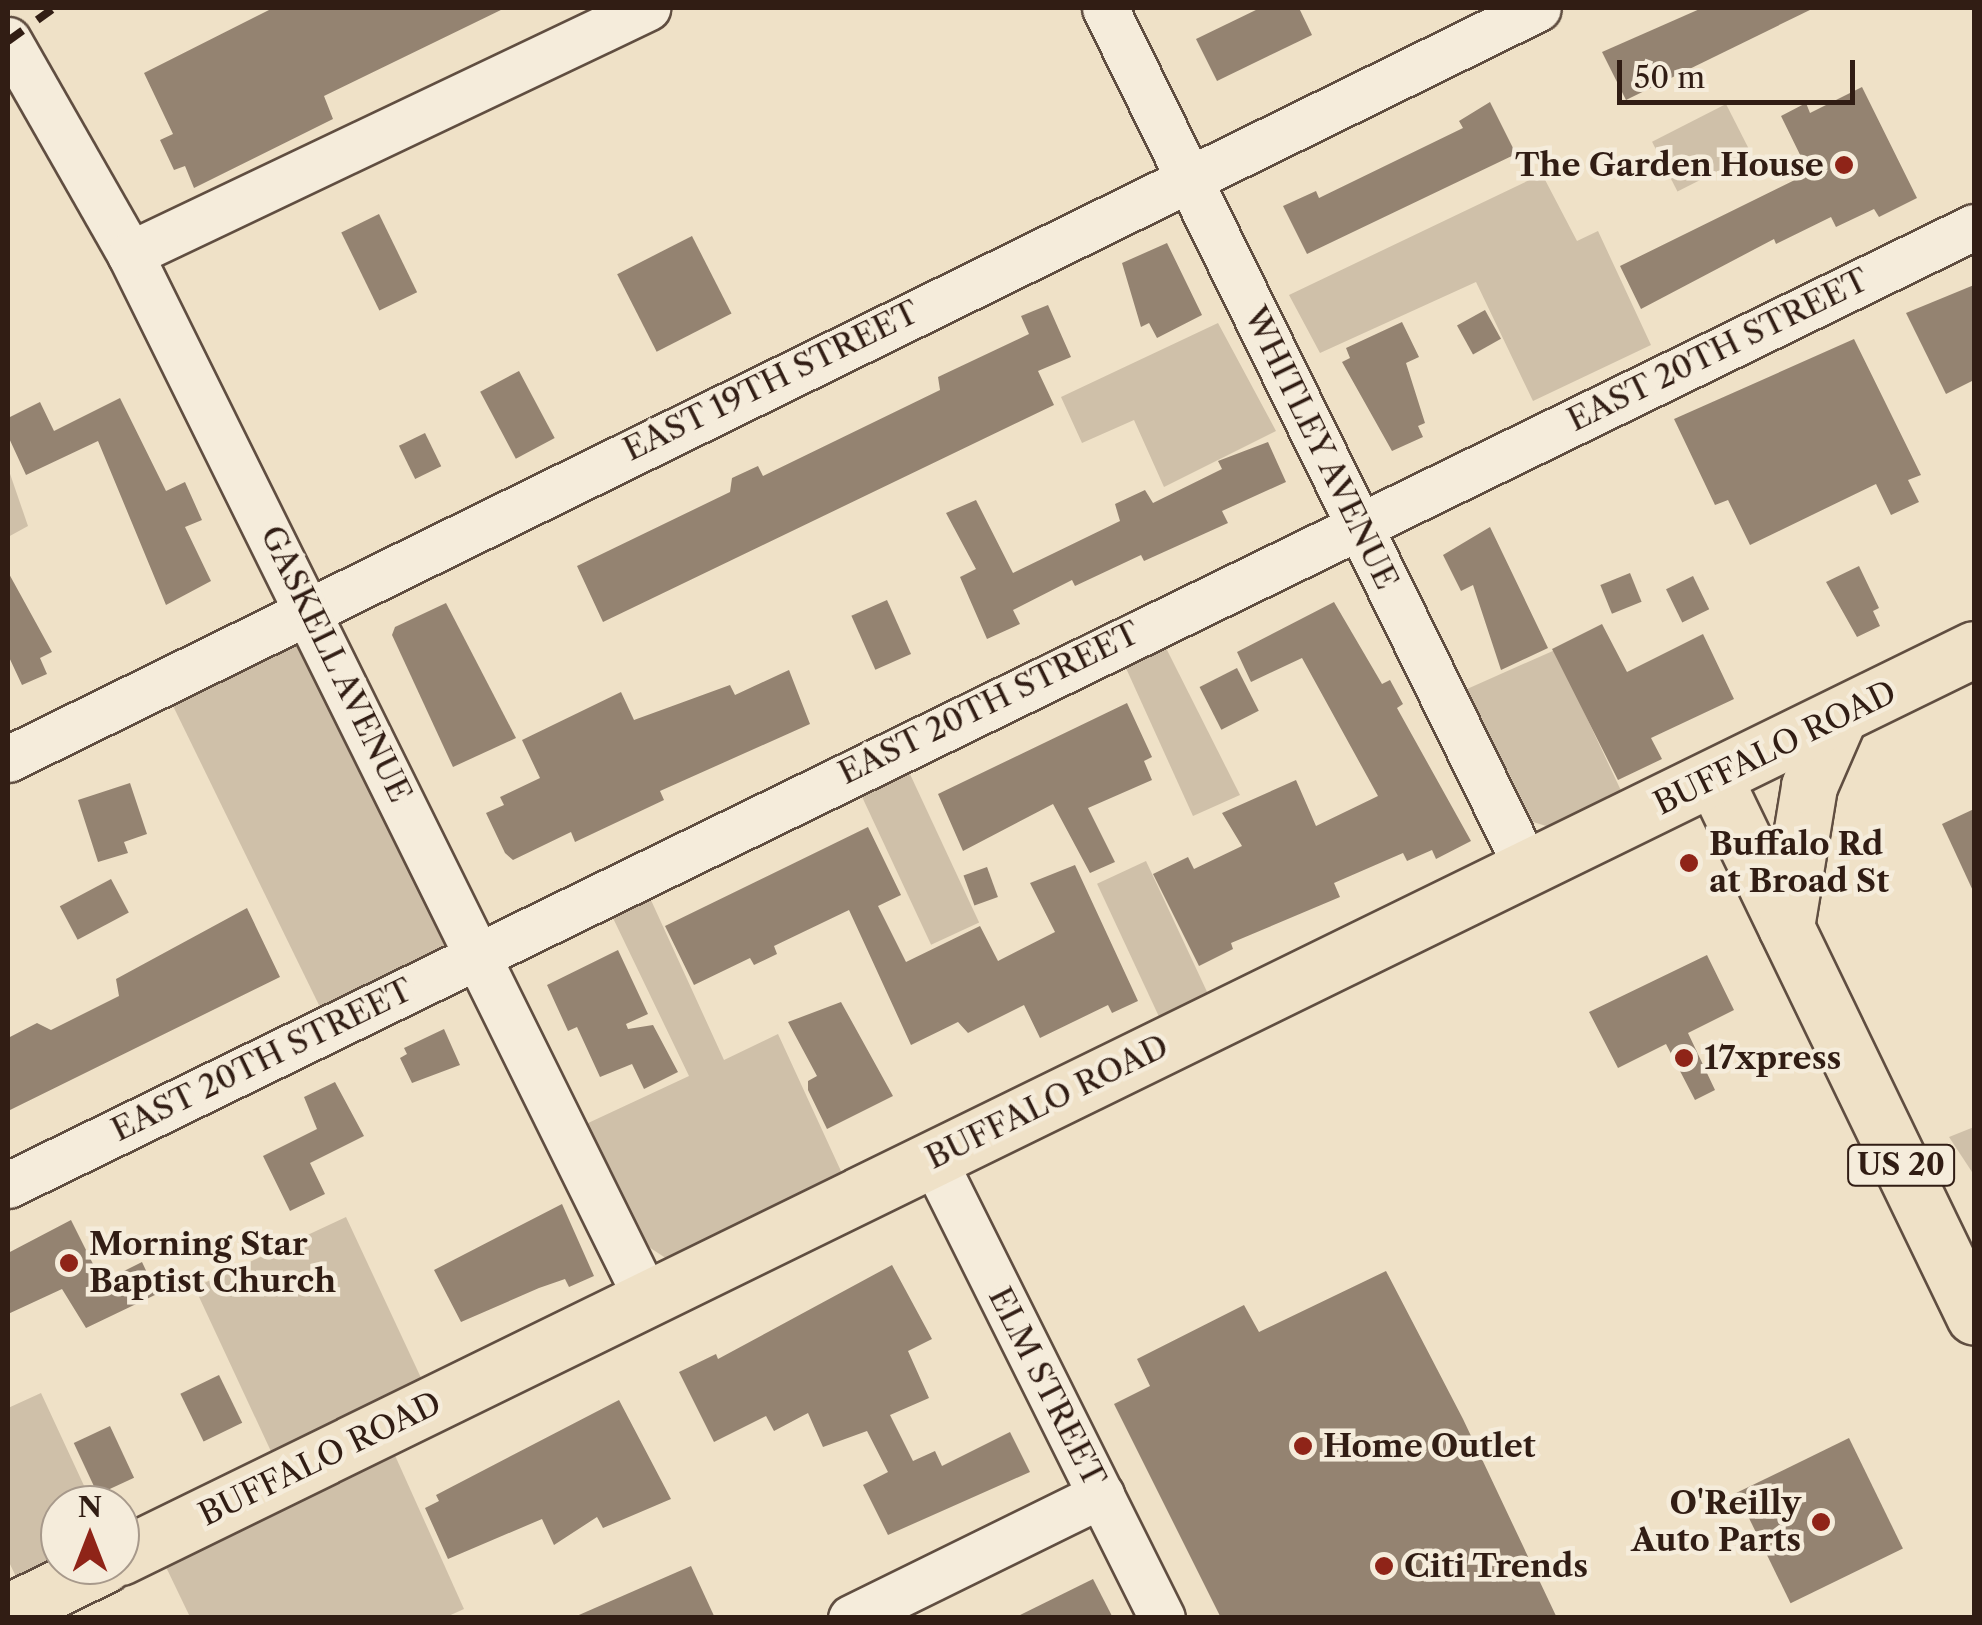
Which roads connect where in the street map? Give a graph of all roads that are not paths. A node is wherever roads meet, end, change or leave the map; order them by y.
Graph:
1 (647, 8) edge
2 (1538, 8) edge
3 (1110, 18) edge
4 (8, 40) edge
5 (1187, 176) junction
6 (1974, 228) edge
7 (130, 254) junction
8 (1358, 523) junction
9 (310, 610) junction
10 (1974, 650) edge
11 (1839, 716) junction
12 (8, 759) edge
13 (1714, 778) junction
14 (1527, 868) junction
15 (1786, 927) junction
16 (479, 954) junction
17 (932, 1157) junction
18 (8, 1185) edge
19 (646, 1297) junction
20 (1974, 1316) edge
21 (1101, 1495) junction
22 (140, 1547) edge
23 (63, 1585) edge
24 (8, 1612) edge
25 (851, 1618) edge
26 (1162, 1618) edge

1 - 7 street
2 - 5 street, EAST 19TH STREET
3 - 5 street, WHITLEY AVENUE
4 - 7 street, GASKELL AVENUE
5 - 8 street, WHITLEY AVENUE
5 - 9 street, EAST 19TH STREET
6 - 8 street, EAST 20TH STREET
7 - 9 street, GASKELL AVENUE
8 - 14 street, WHITLEY AVENUE
8 - 16 street, EAST 20TH STREET
9 - 12 street, EAST 19TH STREET
9 - 16 street, GASKELL AVENUE
10 - 11 main road, BUFFALO ROAD
11 - 13 main road, BUFFALO ROAD
11 - 15 main road
13 - 14 main road, BUFFALO ROAD
13 - 15 main road, US 20
14 - 17 main road, BUFFALO ROAD
15 - 20 main road, US 20
16 - 18 street, EAST 20TH STREET
16 - 19 street, GASKELL AVENUE
17 - 19 main road, BUFFALO ROAD
17 - 21 street, ELM STREET
19 - 22 main road, BUFFALO ROAD
21 - 25 street
21 - 26 street, ELM STREET
23 - 24 main road

